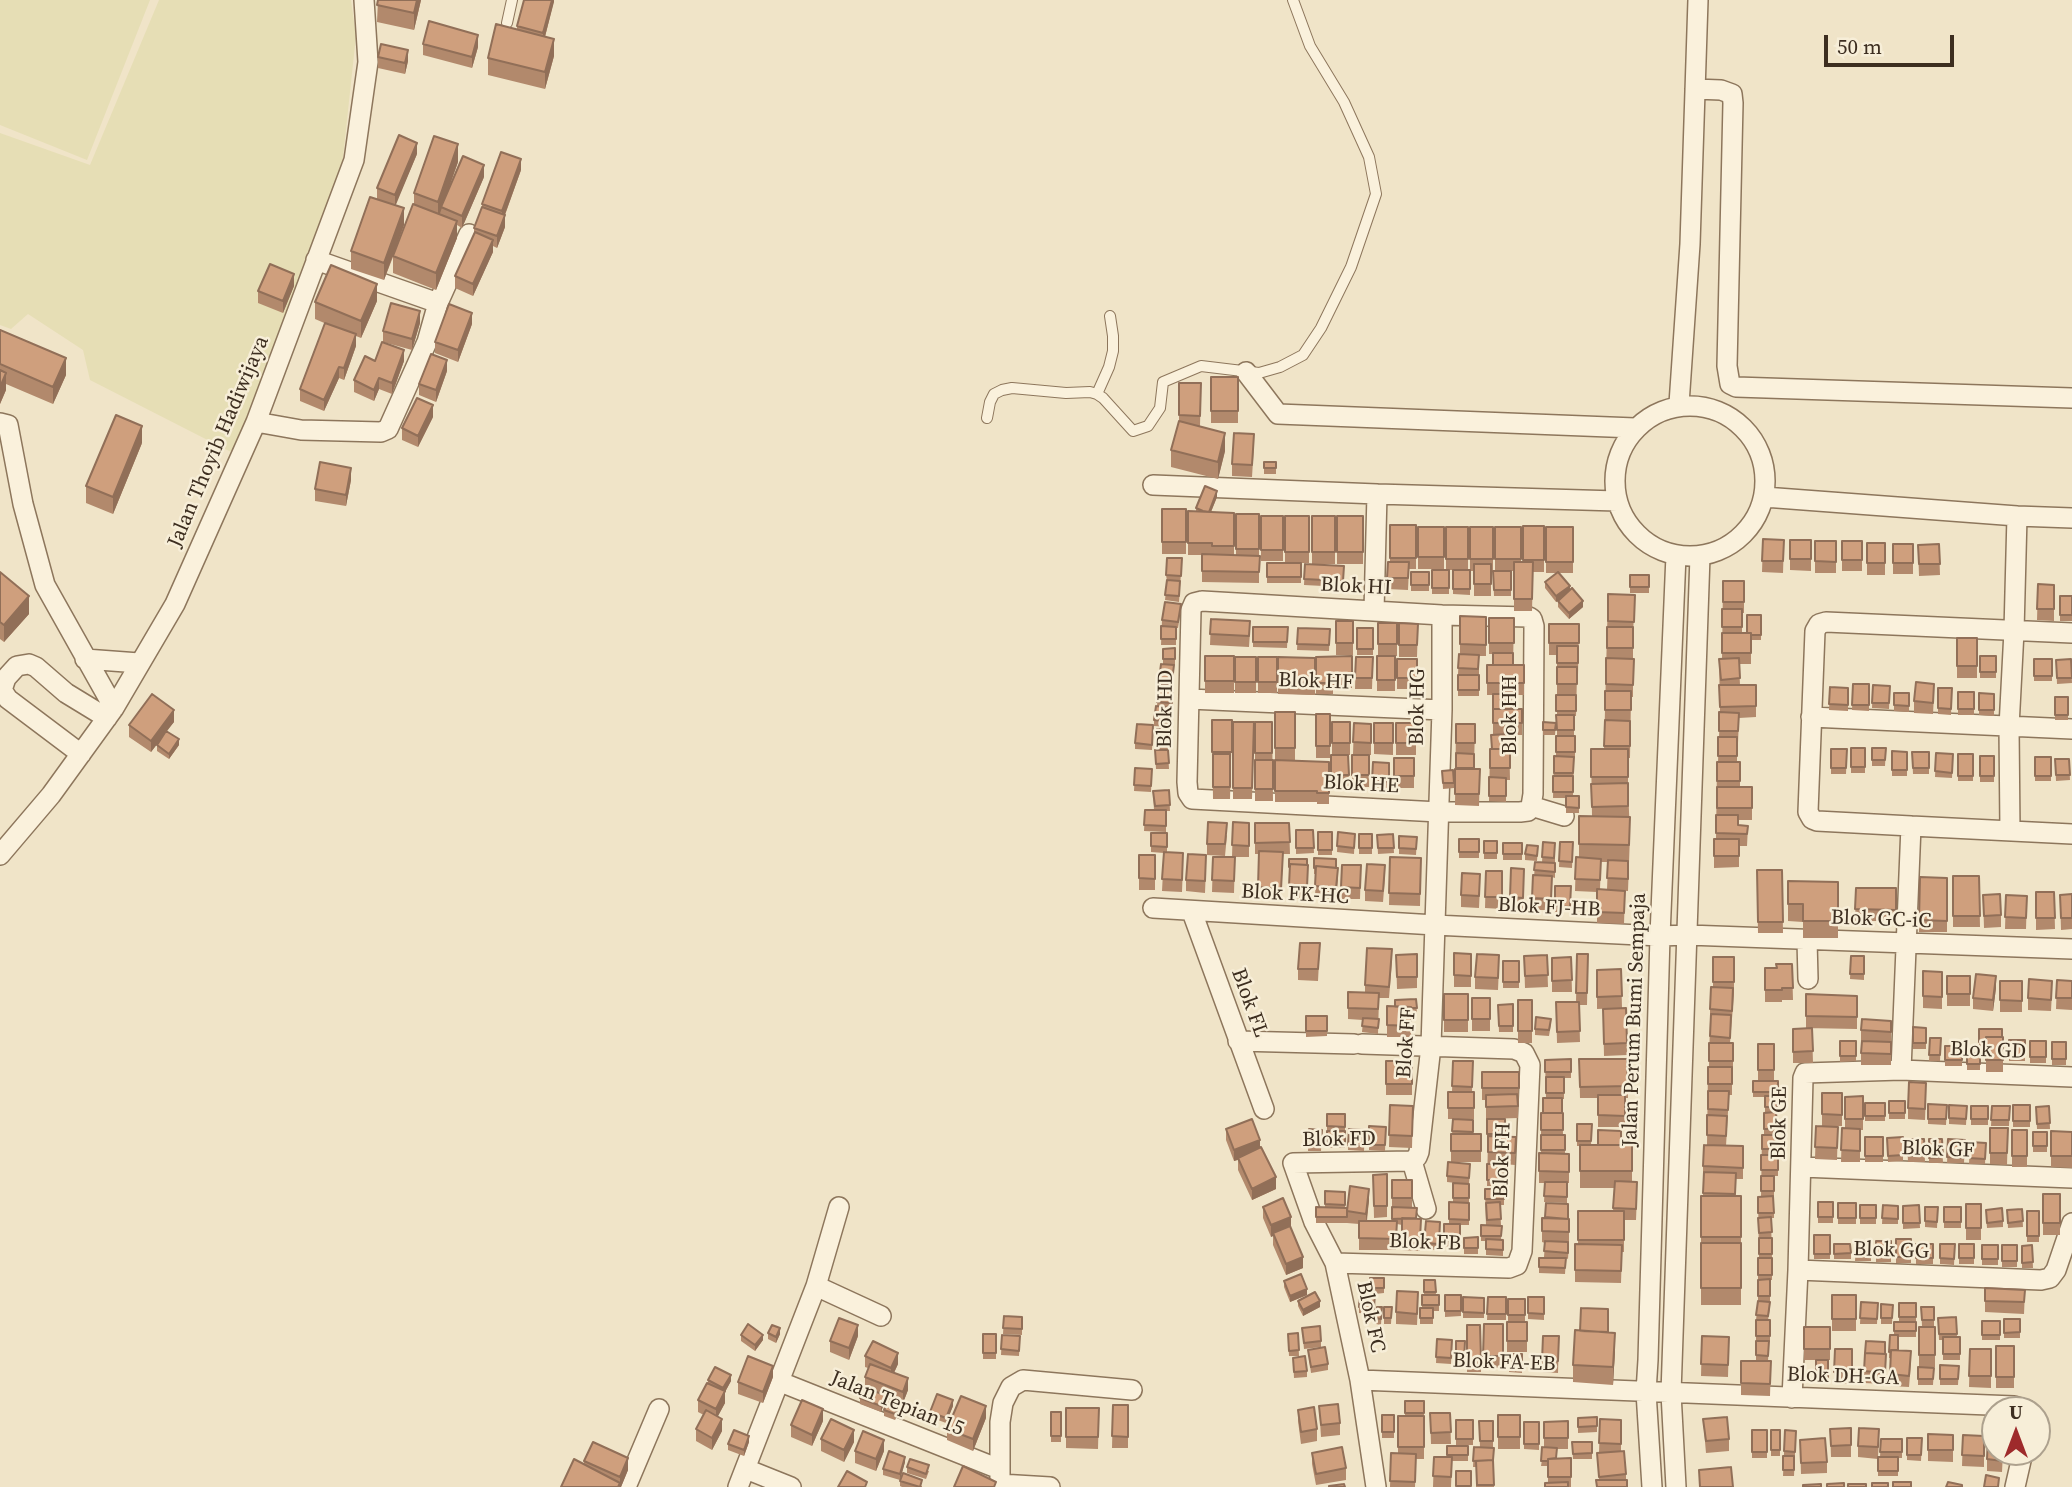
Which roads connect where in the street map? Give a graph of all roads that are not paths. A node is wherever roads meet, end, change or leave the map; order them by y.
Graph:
1 (364, 0) edge
2 (512, 0) edge
3 (1293, 0) edge
4 (1698, 0) edge
5 (507, 23) dead end
6 (1695, 89) junction
7 (469, 234) dead end
8 (316, 260) junction
9 (438, 303) junction
10 (1110, 316) dead end
11 (1246, 372) junction
12 (1097, 394) junction
13 (2072, 398) edge
14 (1679, 404) junction
15 (987, 418) dead end
16 (257, 422) junction
17 (0, 423) edge
18 (1635, 428) junction
19 (1153, 485) dead end
20 (1377, 494) junction
21 (1764, 497) junction
22 (1617, 501) junction
23 (2017, 516) junction
24 (2072, 518) edge
25 (1676, 555) junction
26 (1700, 556) junction
27 (1191, 610) joint
28 (1374, 611) junction
29 (1442, 615) junction
30 (1523, 616) joint
31 (2014, 631) junction
32 (2072, 633) edge
33 (85, 659) junction
34 (139, 663) junction
35 (1189, 699) junction
36 (1442, 710) junction
37 (110, 713) junction
38 (1811, 717) junction
39 (2009, 727) junction
40 (2072, 729) edge
41 (81, 754) junction
42 (1200, 800) joint
43 (1525, 809) junction
44 (1439, 812) junction
45 (1564, 816) dead end
46 (1911, 826) junction
47 (2010, 831) junction
48 (2072, 834) edge
49 (0, 855) edge
50 (1153, 908) dead end
51 (1192, 912) junction
52 (1435, 925) junction
53 (1688, 935) junction
54 (1660, 936) junction
55 (1807, 940) junction
56 (1906, 945) junction
57 (2072, 949) edge
58 (1808, 979) dead end
59 (1238, 1041) junction
60 (1431, 1046) junction
61 (1901, 1070) junction
62 (2072, 1077) edge
63 (1264, 1109) dead end
64 (1412, 1161) junction
65 (1802, 1167) junction
66 (2072, 1178) edge
67 (839, 1207) dead end
68 (1426, 1209) dead end
69 (2072, 1223) edge
70 (1335, 1264) junction
71 (1514, 1266) joint
72 (1798, 1270) junction
73 (816, 1286) junction
74 (881, 1316) dead end
75 (1360, 1380) junction
76 (779, 1381) junction
77 (1132, 1390) dead end
78 (1646, 1392) junction
79 (1671, 1393) junction
80 (1792, 1398) junction
81 (1981, 1406) edge
82 (659, 1409) dead end
83 (2020, 1466) edge
84 (746, 1469) junction
85 (1000, 1480) edge
86 (626, 1487) edge
87 (738, 1487) edge
88 (791, 1487) edge
89 (1050, 1487) edge
90 (1376, 1487) edge
91 (1652, 1487) edge
92 (1676, 1487) edge
93 (2015, 1487) edge

1 - 8 street, Jalan Thoyib Hadiwijaya
2 - 5 lane
3 - 11 lane
4 - 6 street
6 - 13 street
6 - 14 street
7 - 9 street
8 - 9 street
8 - 16 street, Jalan Thoyib Hadiwijaya
9 - 16 street
10 - 12 lane
11 - 12 lane
11 - 18 street
12 - 15 lane
14 - 18 street
14 - 21 street
16 - 34 street, Jalan Thoyib Hadiwijaya
17 - 33 street
18 - 22 street
19 - 20 street
20 - 22 street
20 - 28 street
21 - 23 street
21 - 26 street
22 - 25 street
23 - 24 street
23 - 31 street
25 - 26 street
25 - 54 street, Jalan Perum Bumi Sempaja
26 - 53 street
27 - 28 street, Blok HI
27 - 35 street, Blok HD
28 - 29 street, Blok HI
29 - 30 street, Blok HI
29 - 36 street, Blok HG
30 - 43 street, Blok HH
31 - 32 street
31 - 38 street
31 - 39 street
33 - 34 street
33 - 37 street
34 - 37 street, Jalan Thoyib Hadiwijaya
35 - 36 street, Blok HF
35 - 42 street, Blok HD
36 - 44 street, Blok HG
37 - 41 street, Jalan Thoyib Hadiwijaya
37 - 41 street
38 - 39 street
38 - 46 street
39 - 40 street
39 - 47 street
41 - 49 street, Jalan Thoyib Hadiwijaya
42 - 44 street, Blok HE
43 - 44 street, Blok HE
43 - 45 street, Blok HE
44 - 52 street, Blok HG
46 - 47 street
46 - 56 street
47 - 48 street
50 - 51 street, Blok FK-HC
51 - 52 street, Blok FK-HC
51 - 59 street, Blok FL
52 - 54 street, Blok FJ-HB
52 - 60 street, Blok FF
53 - 54 street, Blok FJ-HB
53 - 55 street, Blok GC-iC
53 - 79 street
54 - 78 street, Jalan Perum Bumi Sempaja
55 - 56 street, Blok GC-iC
55 - 58 street
56 - 57 street, Blok GC-iC
56 - 61 street
59 - 60 street
59 - 63 street, Blok FL
60 - 64 street, Blok FF
60 - 71 street, Blok FH
61 - 62 street, Blok GD
61 - 65 street, Blok GE
64 - 68 street
64 - 70 street, Blok FD
65 - 66 street, Blok GF
65 - 72 street, Blok GE
67 - 73 street
69 - 72 street, Blok GG
70 - 71 street, Blok FB
70 - 75 street, Blok FC
72 - 80 street
73 - 74 street
73 - 76 street
75 - 78 street, Blok FA-EB
75 - 90 street, Blok FC
76 - 84 street
76 - 85 street, Jalan Tepian 15
77 - 85 street
78 - 79 street, Blok FA-EB
78 - 91 street, Jalan Perum Bumi Sempaja
79 - 80 street, Blok DH-GA
79 - 92 street
80 - 81 street, Blok DH-GA
82 - 86 street
83 - 93 street
84 - 87 street
84 - 88 street
85 - 89 street, Jalan Tepian 15

